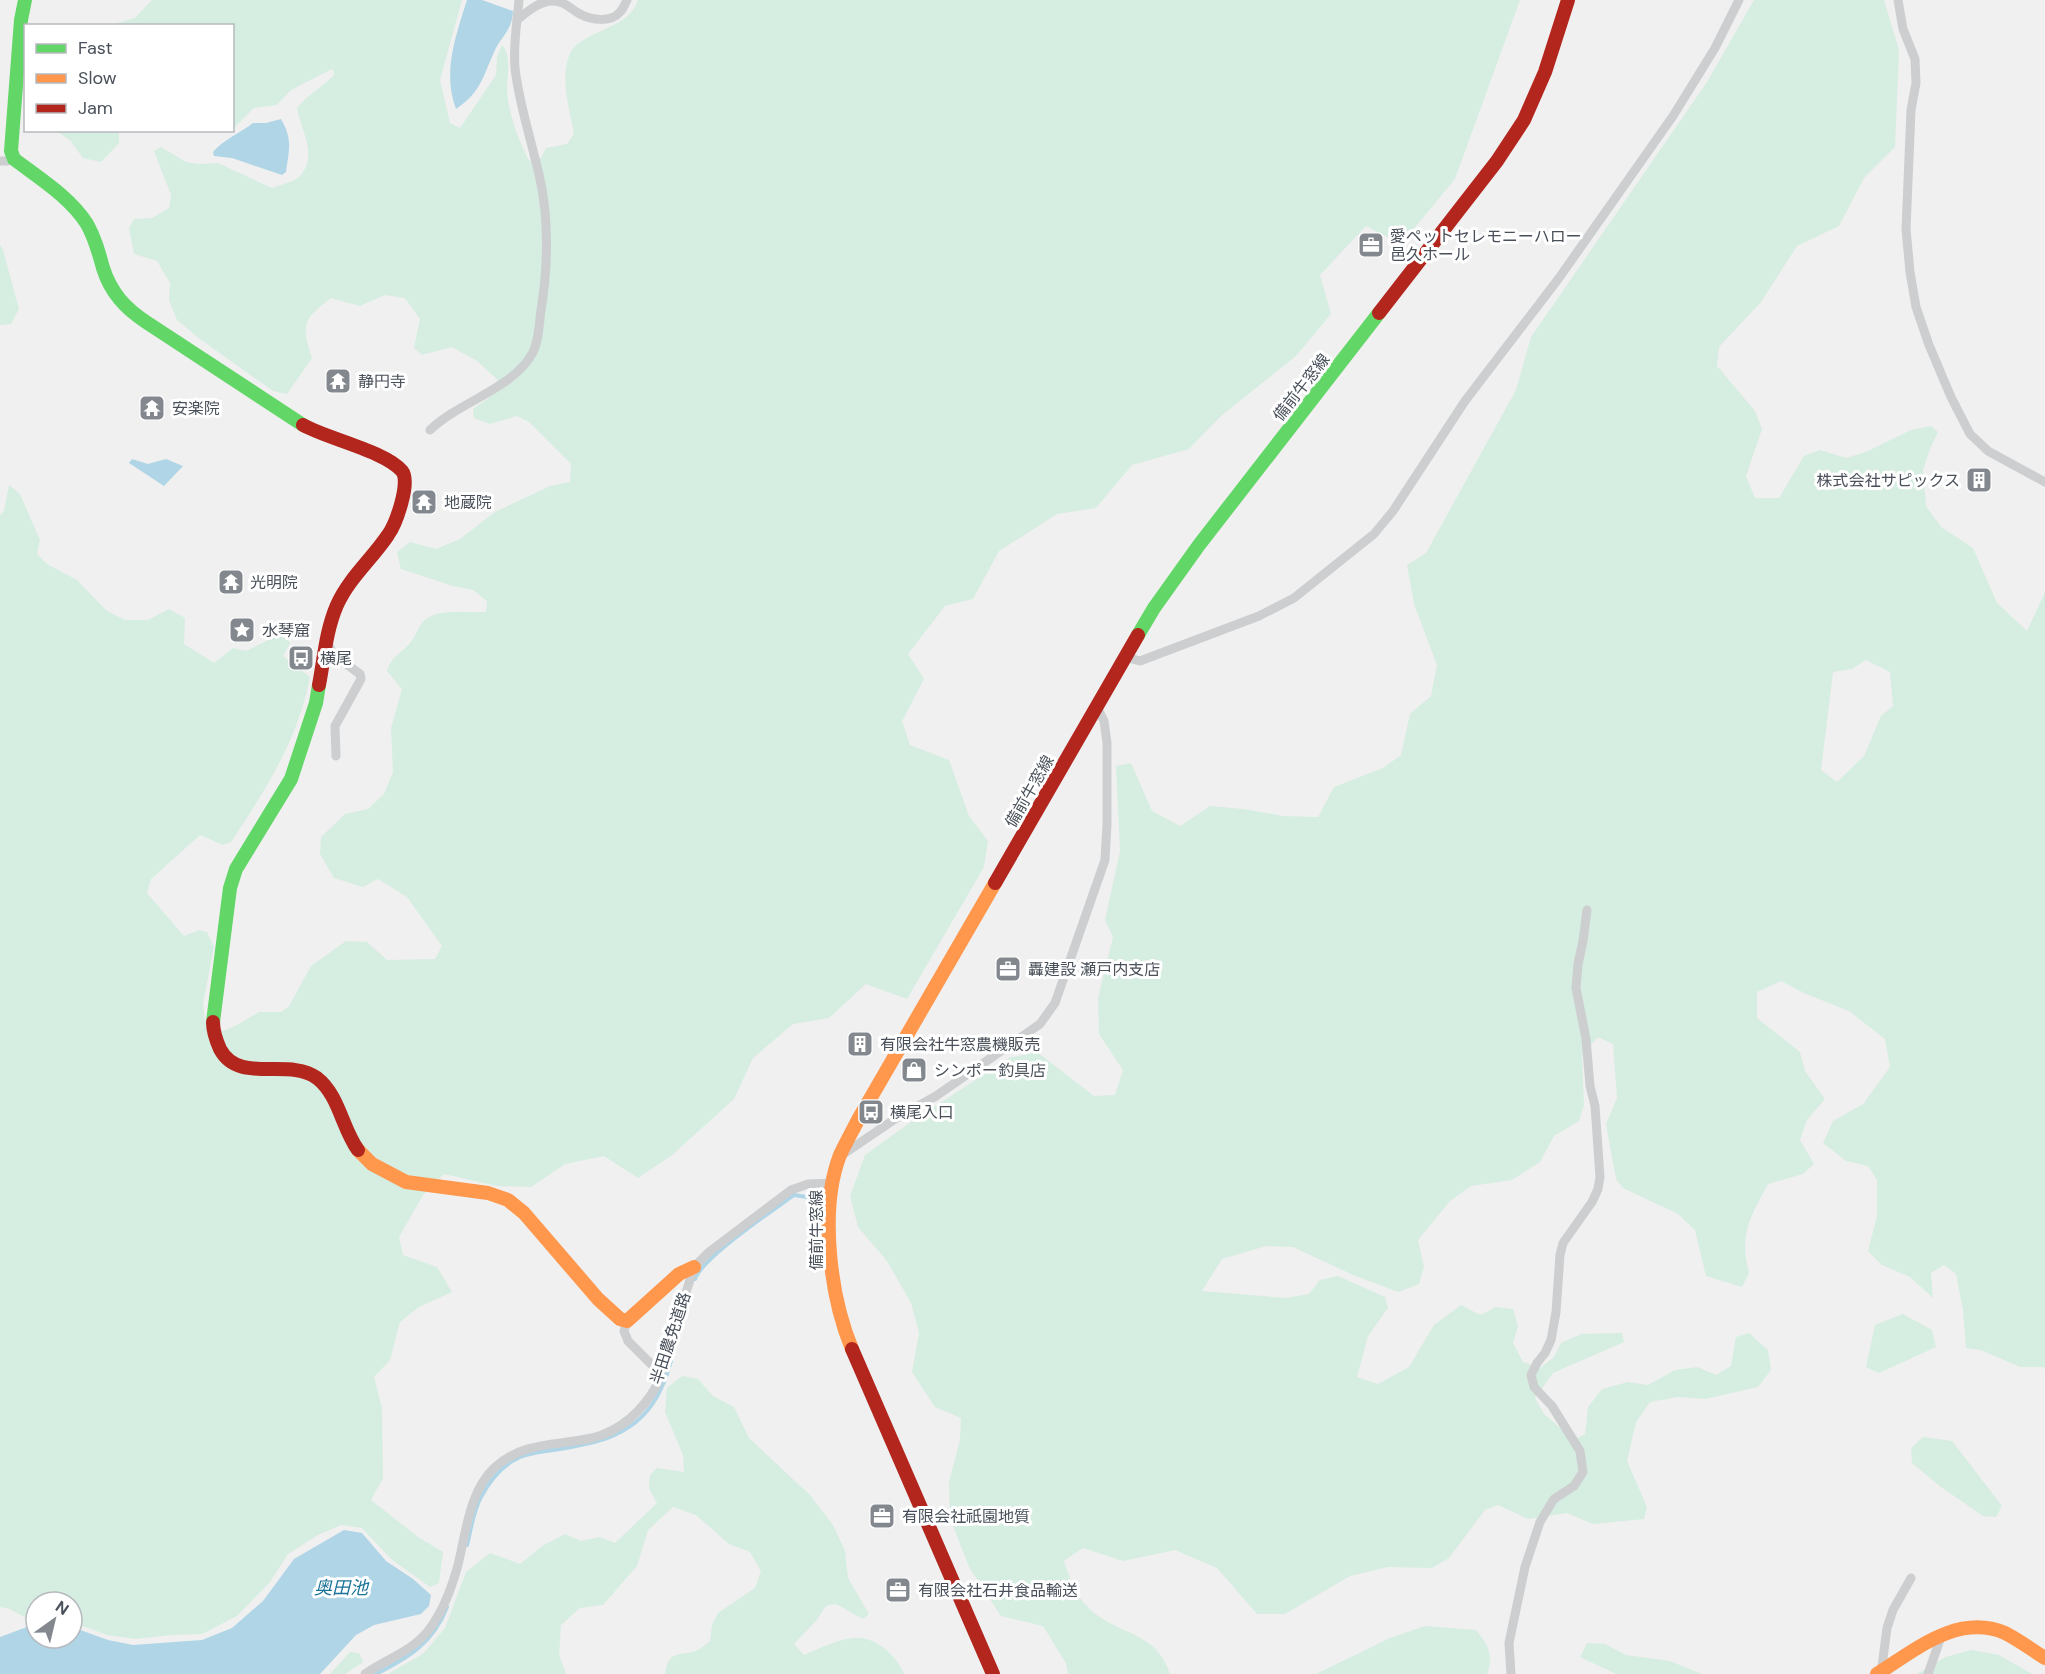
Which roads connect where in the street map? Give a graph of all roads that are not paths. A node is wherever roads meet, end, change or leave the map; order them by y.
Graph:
1 (25, 0) edge
2 (519, 0) edge
3 (627, 0) edge
4 (1568, 0) edge
5 (1739, 0) edge
6 (1898, 0) edge
7 (517, 20) junction
8 (7, 160) edge
9 (430, 430) dead end
10 (2045, 482) edge
11 (327, 642) junction
12 (1125, 657) junction
13 (1097, 707) junction
14 (336, 756) dead end
15 (1587, 910) dead end
16 (840, 1156) junction
17 (833, 1183) junction
18 (694, 1267) junction
19 (627, 1321) junction
20 (662, 1374) junction
21 (1911, 1578) dead end
22 (1942, 1634) junction
23 (2045, 1658) edge
24 (1880, 1673) edge
25 (365, 1674) edge
26 (993, 1674) edge
27 (1511, 1674) edge
28 (1928, 1674) edge

1 - 8 street
2 - 7 street
3 - 7 street
4 - 12 street, 備前牛窓線
5 - 12 street
6 - 10 street
7 - 9 street
8 - 11 street
11 - 14 street
11 - 19 street
12 - 13 street, 備前牛窓線
13 - 16 street, 備前牛窓線
13 - 16 street
15 - 27 street
16 - 17 street, 備前牛窓線
17 - 18 street
17 - 26 street, 備前牛窓線
18 - 19 street
18 - 20 street, 半田農免道路
19 - 20 street
20 - 25 street, 半田農免道路
21 - 24 street
22 - 23 street
22 - 24 street
22 - 28 street

